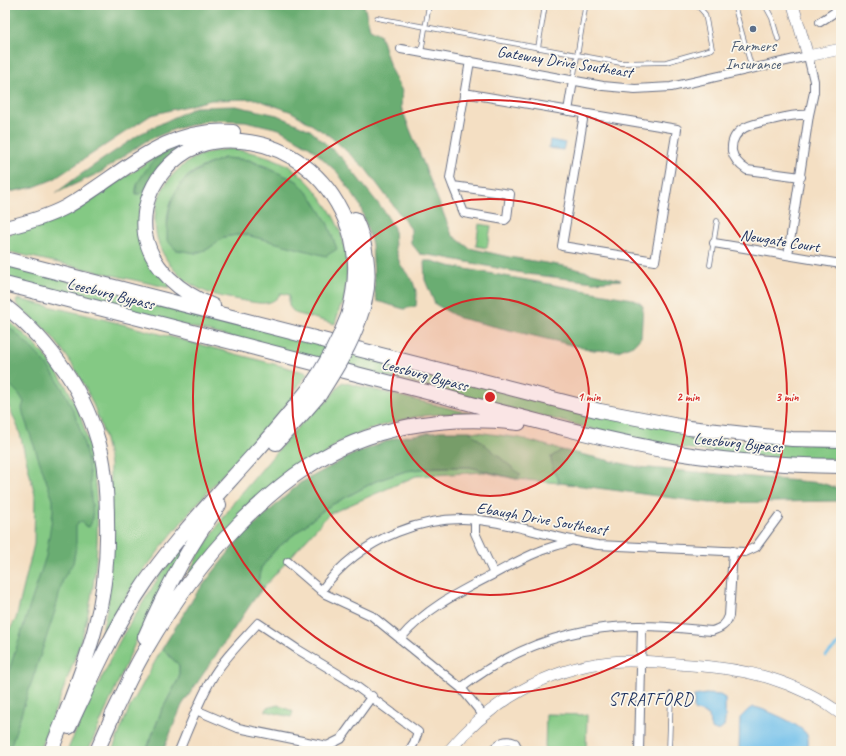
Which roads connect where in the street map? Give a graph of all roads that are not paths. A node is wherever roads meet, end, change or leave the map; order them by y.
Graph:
1 (429, 5) edge
2 (545, 5) edge
3 (697, 5) edge
4 (734, 5) edge
5 (764, 5) edge
6 (793, 5) edge
7 (585, 8) dead end
8 (841, 8) edge
9 (377, 18) dead end
10 (820, 22) dead end
11 (425, 27) junction
12 (778, 39) dead end
13 (538, 48) junction
14 (401, 49) dead end
15 (841, 49) edge
16 (421, 53) junction
17 (577, 55) junction
18 (808, 56) junction
19 (470, 61) junction
20 (752, 69) junction
21 (573, 80) junction
22 (464, 93) junction
23 (568, 111) junction
24 (584, 114) junction
25 (809, 115) junction
26 (801, 177) junction
27 (453, 186) junction
28 (717, 221) dead end
29 (5, 228) edge
30 (714, 243) junction
31 (788, 255) junction
32 (5, 259) edge
33 (841, 264) edge
34 (710, 265) dead end
35 (5, 284) edge
36 (5, 306) edge
37 (354, 318) junction
38 (291, 332) junction
39 (314, 392) junction
40 (578, 431) junction
41 (841, 440) edge
42 (841, 466) edge
43 (778, 517) dead end
44 (475, 519) junction
45 (572, 540) junction
46 (733, 551) junction
47 (288, 562) dead end
48 (494, 574) junction
49 (321, 591) junction
50 (642, 626) junction
51 (400, 639) junction
52 (642, 661) junction
53 (460, 688) junction
54 (670, 694) dead end
55 (372, 696) junction
56 (196, 710) junction
57 (841, 714) edge
58 (112, 716) junction
59 (484, 716) junction
60 (51, 751) edge
61 (58, 751) edge
62 (97, 751) edge
63 (180, 751) edge
64 (409, 751) edge
65 (450, 751) edge
66 (491, 751) edge
67 (519, 751) edge
68 (639, 751) edge
69 (664, 751) edge

1 - 11 lane
2 - 13 lane
3 - 17 lane
4 - 20 lane
5 - 12 lane
6 - 18 street
7 - 17 lane
8 - 10 street
9 - 11 lane
11 - 13 lane
11 - 16 lane
13 - 17 lane
14 - 16 street, Gateway Drive Southeast
15 - 18 street, Gateway Drive Southeast
16 - 19 street, Gateway Drive Southeast
17 - 21 lane
18 - 20 street, Gateway Drive Southeast
18 - 25 street
19 - 21 street, Gateway Drive Southeast
19 - 22 street
20 - 21 street, Gateway Drive Southeast
21 - 23 street
22 - 23 street
22 - 27 street
23 - 24 street
24 - 24 street
25 - 26 street
25 - 26 street
26 - 31 street
27 - 27 street
28 - 30 lane
29 - 37 highway
30 - 31 street, Newgate Court
30 - 34 lane
31 - 33 street, Newgate Court
32 - 38 highway, Leesburg Bypass
35 - 40 highway, Leesburg Bypass
36 - 60 highway
37 - 38 highway
37 - 39 highway, bridge
38 - 41 highway, Leesburg Bypass
39 - 58 highway
39 - 61 highway
40 - 42 highway, Leesburg Bypass
40 - 58 highway
43 - 46 street, Ebaugh Drive Southeast
44 - 45 street, Ebaugh Drive Southeast
44 - 48 street
44 - 49 street, Ebaugh Drive Southeast
45 - 46 street, Ebaugh Drive Southeast
45 - 48 street
46 - 50 street
47 - 49 street
48 - 51 street
49 - 51 street
50 - 52 street
50 - 53 street
51 - 53 street
52 - 57 street
52 - 59 street
52 - 68 street
53 - 59 street
54 - 69 lane
55 - 56 street
55 - 56 street
55 - 64 street
56 - 63 street
58 - 62 highway
59 - 65 street
66 - 67 street

